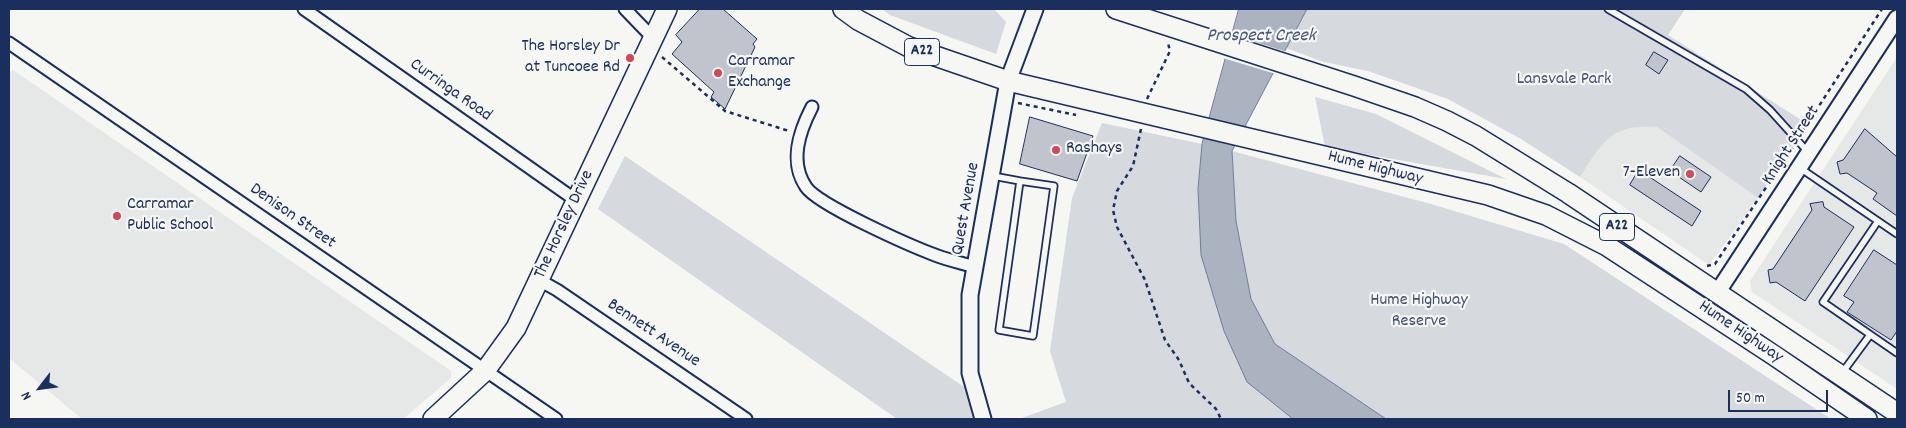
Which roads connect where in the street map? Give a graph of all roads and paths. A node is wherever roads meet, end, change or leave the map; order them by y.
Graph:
1 (304, 9) edge
2 (625, 9) edge
3 (667, 9) edge
4 (843, 9) edge
5 (1035, 9) edge
6 (1116, 9) edge
7 (1608, 9) edge
8 (1897, 18) edge
9 (653, 38) junction
10 (1164, 40) dead end
11 (9, 43) edge
12 (662, 57) dead end
13 (1008, 81) junction
14 (1004, 100) junction
15 (1145, 102) dead end
16 (812, 107) dead end
17 (1077, 115) dead end
18 (1142, 122) dead end
19 (1132, 127) dead end
20 (1141, 129) junction
21 (800, 135) junction
22 (1810, 153) junction
23 (1800, 168) junction
24 (992, 176) junction
25 (1020, 181) junction
26 (577, 201) junction
27 (1878, 221) junction
28 (1897, 234) edge
29 (975, 267) junction
30 (539, 280) junction
31 (1717, 293) junction
32 (1870, 334) junction
33 (1897, 353) edge
34 (485, 371) junction
35 (1840, 376) junction
36 (1897, 413) edge
37 (433, 419) edge
38 (556, 419) edge
39 (746, 419) edge
40 (983, 419) edge
41 (1221, 419) edge
42 (1867, 419) edge

1 - 26 street, Curringa Road
2 - 9 street
3 - 9 main road, The Horsley Drive
4 - 13 main road, Hume Highway / A22
5 - 13 street, Quest Avenue
6 - 31 main road, Hume Highway / A22
7 - 22 lane
8 - 22 street, Knight Street
9 - 26 main road, The Horsley Drive
10 - 15 path
11 - 34 street, Denison Street
12 - 21 path
13 - 14 street, Quest Avenue
13 - 42 main road, Hume Highway / A22
14 - 17 path
14 - 24 street, Quest Avenue
16 - 21 street
18 - 20 path
19 - 20 path
20 - 41 path
21 - 29 street
22 - 23 street, Knight Street
23 - 27 lane
23 - 31 street, Knight Street
24 - 25 lane
24 - 29 street, Quest Avenue
25 - 25 lane
26 - 30 main road, The Horsley Drive
27 - 28 lane
27 - 32 lane
29 - 40 street, Quest Avenue
30 - 34 main road, The Horsley Drive
30 - 39 street, Bennett Avenue
31 - 35 main road, Hume Highway / A22
32 - 33 lane
32 - 35 lane
34 - 37 main road, The Horsley Drive
34 - 38 street, Denison Street
35 - 36 main road, Hume Highway / A22

